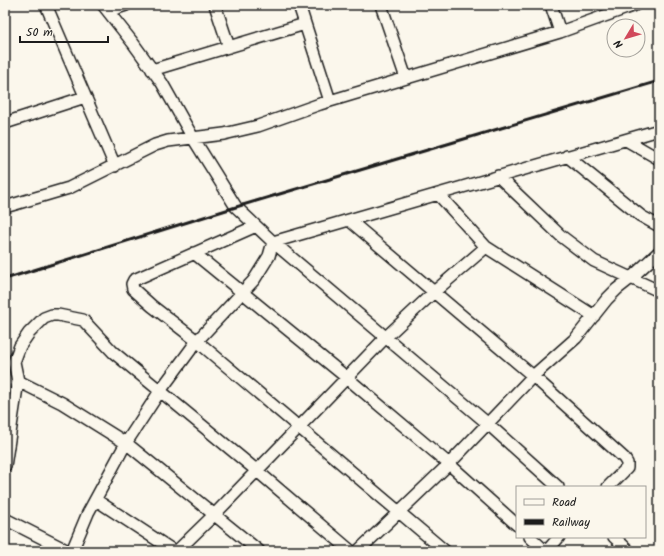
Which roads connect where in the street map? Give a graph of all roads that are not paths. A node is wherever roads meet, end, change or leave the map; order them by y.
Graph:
1 (46, 5) edge
2 (126, 5) edge
3 (215, 5) edge
4 (299, 5) edge
5 (381, 5) edge
6 (551, 5) edge
7 (631, 6) edge
8 (106, 8) edge
9 (305, 24) junction
10 (560, 32) junction
11 (229, 47) junction
12 (152, 70) junction
13 (406, 78) junction
14 (86, 97) junction
15 (330, 101) junction
16 (5, 122) edge
17 (659, 130) edge
18 (192, 138) junction
19 (626, 140) junction
20 (567, 156) junction
21 (659, 159) edge
22 (115, 166) junction
23 (498, 176) junction
24 (438, 194) junction
25 (5, 207) edge
26 (349, 220) junction
27 (256, 226) junction
28 (659, 226) edge
29 (273, 242) junction
30 (486, 247) junction
31 (659, 252) edge
32 (194, 254) junction
33 (631, 278) junction
34 (659, 290) edge
35 (434, 292) junction
36 (242, 293) junction
37 (594, 316) junction
38 (386, 337) junction
39 (197, 341) junction
40 (533, 376) junction
41 (346, 377) junction
42 (18, 381) junction
43 (160, 391) junction
44 (487, 423) junction
45 (298, 426) junction
46 (126, 443) junction
47 (449, 464) junction
48 (5, 466) edge
49 (256, 470) junction
50 (557, 486) edge
51 (609, 486) edge
52 (96, 500) junction
53 (399, 512) junction
54 (214, 514) junction
55 (5, 519) edge
56 (516, 524) edge
57 (531, 538) edge
58 (558, 538) edge
59 (615, 538) edge
60 (68, 551) edge
61 (72, 551) edge
62 (174, 551) edge
63 (177, 551) edge
64 (259, 551) edge
65 (351, 551) edge
66 (358, 551) edge
67 (445, 551) edge
68 (546, 551) edge
69 (629, 551) edge

1 - 14 street
2 - 8 street
3 - 11 street
4 - 9 street
5 - 13 street
6 - 10 street
7 - 10 street
8 - 12 street
9 - 11 street
9 - 15 street
10 - 13 street
11 - 12 street
12 - 18 street
13 - 15 street
14 - 16 street
14 - 22 street
15 - 18 street
17 - 19 street
18 - 22 street
18 - 27 street
19 - 20 street
19 - 21 street
20 - 23 street
20 - 28 street
22 - 25 street
23 - 24 street
23 - 33 street
24 - 26 street
24 - 30 street
26 - 29 street
26 - 35 street
27 - 29 street
27 - 32 street
29 - 36 street
29 - 38 street
30 - 35 street
30 - 37 street
31 - 33 street
32 - 36 street
32 - 39 street
33 - 34 street
33 - 37 street
35 - 38 street
35 - 40 street
36 - 39 street
36 - 41 street
37 - 40 street
38 - 41 street
38 - 44 street
39 - 43 street
39 - 45 street
40 - 44 street
40 - 51 street
41 - 45 street
41 - 47 street
42 - 43 street
42 - 46 street
42 - 48 street
43 - 46 street
43 - 49 street
44 - 47 street
44 - 50 street
45 - 49 street
45 - 53 street
46 - 52 street
46 - 54 street
47 - 53 street
47 - 56 street
49 - 54 street
49 - 65 street
52 - 61 street
52 - 62 street
53 - 66 street
53 - 67 street
54 - 63 street
54 - 64 street
55 - 60 street
57 - 68 street
58 - 68 street
59 - 69 street

